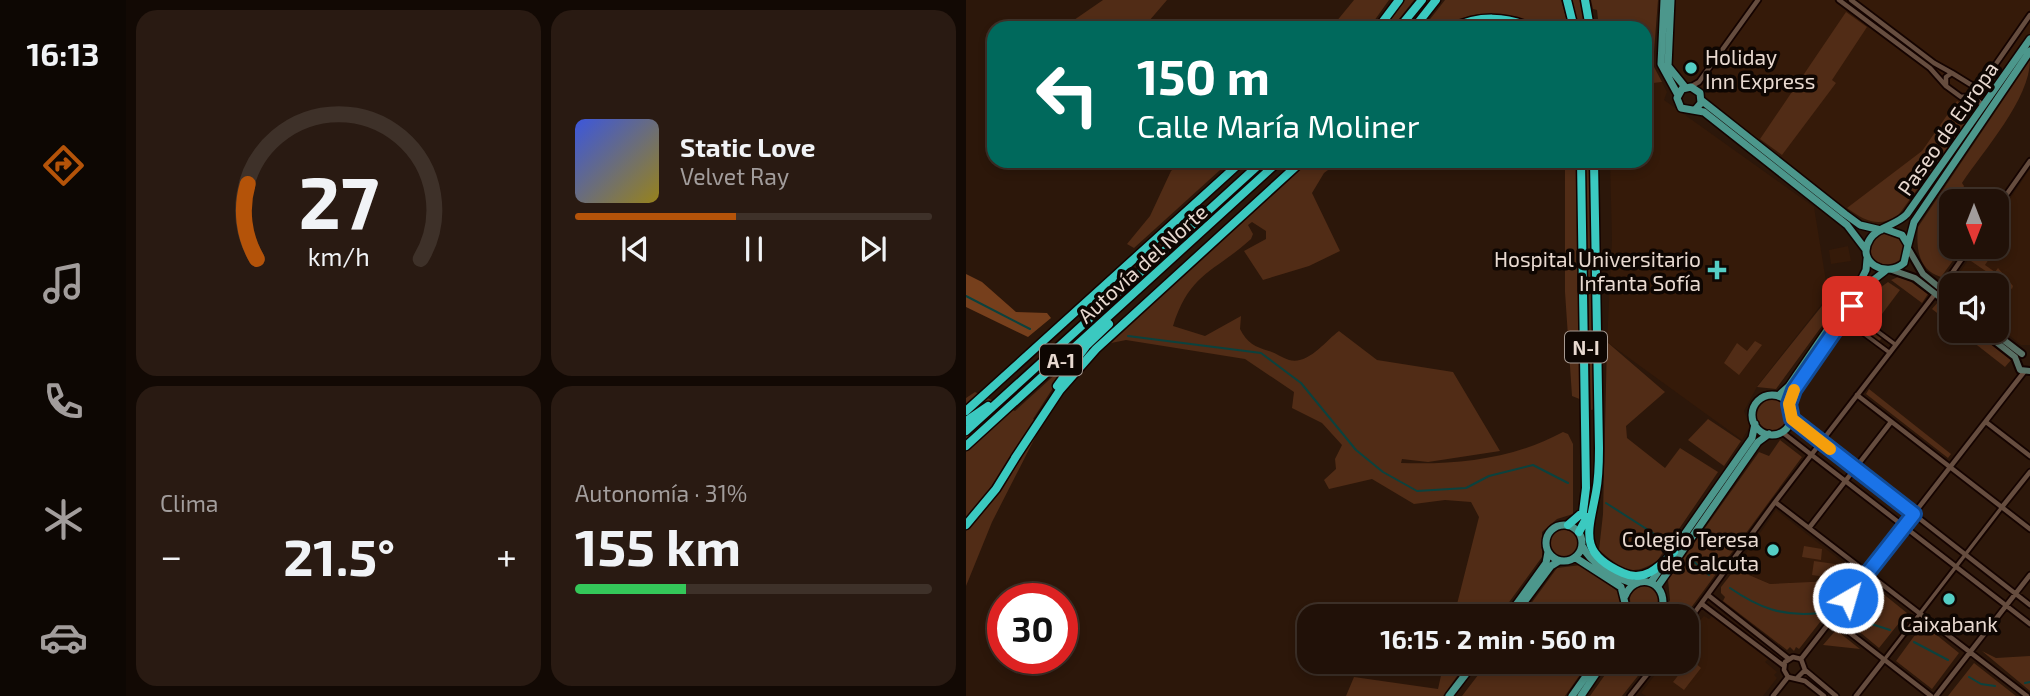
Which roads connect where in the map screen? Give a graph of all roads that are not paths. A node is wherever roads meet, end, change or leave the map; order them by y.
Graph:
1 (1399, 0) edge
2 (1422, 0) edge
3 (1436, 0) edge
4 (1567, 0) edge
5 (1585, 0) edge
6 (1664, 0) edge
7 (1671, 0) edge
8 (1758, 0) edge
9 (1839, 0) edge
10 (1851, 0) edge
11 (1864, 10) junction
12 (1859, 15) junction
13 (2030, 15) edge
14 (1383, 21) edge
15 (1405, 21) edge
16 (1420, 21) edge
17 (1478, 21) edge
18 (1513, 21) edge
19 (1572, 21) edge
20 (1588, 21) edge
21 (2030, 39) edge
22 (2030, 51) edge
23 (1952, 73) junction
24 (1699, 82) junction
25 (1946, 86) junction
26 (1973, 86) junction
27 (1687, 87) junction
28 (1678, 94) junction
29 (1972, 96) junction
30 (1701, 97) junction
31 (1984, 106) junction
32 (1695, 110) junction
33 (2030, 161) edge
34 (1234, 168) edge
35 (1255, 168) edge
36 (1271, 168) edge
37 (1294, 168) edge
38 (1581, 168) edge
39 (1594, 168) edge
40 (2009, 191) edge
41 (1883, 229) junction
42 (1908, 248) junction
43 (1867, 252) junction
44 (1961, 259) edge
45 (1889, 271) junction
46 (1157, 274) junction
47 (1938, 291) junction
48 (1865, 322) dead end
49 (1859, 330) dead end
50 (2009, 342) edge
51 (1996, 343) edge
52 (1896, 345) junction
53 (1890, 353) junction
54 (2026, 353) edge
55 (2017, 361) junction
56 (2027, 371) edge
57 (1857, 394) junction
58 (1778, 396) junction
59 (1000, 400) junction
60 (1789, 404) junction
61 (966, 411) edge
62 (1792, 419) junction
63 (966, 421) edge
64 (1891, 422) junction
65 (1986, 422) junction
66 (1755, 424) junction
67 (966, 431) edge
68 (1782, 432) junction
69 (1769, 434) junction
70 (1821, 442) junction
71 (966, 446) edge
72 (1811, 455) junction
73 (2030, 456) edge
74 (1015, 458) junction
75 (1950, 468) junction
76 (1855, 469) junction
77 (2030, 472) edge
78 (1846, 481) junction
79 (1775, 502) junction
80 (1593, 505) junction
81 (2002, 507) junction
82 (1914, 514) junction
83 (966, 525) edge
84 (1568, 525) junction
85 (1904, 527) junction
86 (1809, 528) junction
87 (2030, 529) edge
88 (1579, 532) junction
89 (1583, 547) junction
90 (1548, 552) junction
91 (1674, 552) junction
92 (1965, 554) junction
93 (1576, 558) junction
94 (1559, 561) junction
95 (1956, 566) junction
96 (1867, 573) junction
97 (2030, 575) edge
98 (1634, 583) junction
99 (1655, 584) junction
100 (2016, 594) junction
101 (1625, 596) junction
102 (1708, 596) junction
103 (1517, 604) edge
104 (1523, 604) edge
105 (1627, 604) edge
106 (1662, 604) edge
107 (1702, 604) junction
108 (2030, 605) edge
109 (2007, 606) junction
110 (1699, 608) edge
111 (1919, 614) junction
112 (1832, 619) junction
113 (2030, 624) edge
114 (1970, 652) junction
115 (1788, 659) junction
116 (1801, 659) junction
117 (1884, 660) junction
118 (1784, 666) junction
119 (1805, 670) junction
120 (1466, 674) edge
121 (1471, 674) edge
122 (1588, 674) edge
123 (1596, 674) edge
124 (1648, 674) edge
125 (1788, 677) junction
126 (1797, 679) junction
127 (1632, 695) edge
128 (1449, 696) edge
129 (1455, 696) edge
130 (1572, 696) edge
131 (1581, 696) edge
132 (1773, 696) edge
133 (1824, 696) edge
134 (1836, 696) edge
135 (1856, 696) edge
136 (1933, 696) edge
137 (2027, 696) edge

1 - 14 highway
2 - 15 highway
3 - 16 highway
4 - 19 highway
5 - 20 highway
6 - 28 main road
7 - 27 main road
8 - 24 street
9 - 12 street
10 - 11 street
11 - 12 street
11 - 23 street
12 - 25 street
13 - 26 street
17 - 18 highway
21 - 31 main road, Paseo de Europa
22 - 42 main road, Paseo de Europa
23 - 25 street
23 - 26 street
24 - 27 street
24 - 30 street
25 - 29 street
26 - 29 street
27 - 28 main road
27 - 30 main road
28 - 32 main road
29 - 31 street
30 - 32 main road
30 - 41 main road
31 - 41 main road, Paseo de Europa
32 - 43 main road
33 - 40 street
34 - 61 highway
35 - 59 highway, Autovía del Norte / A-1
36 - 46 highway, Autovía del Norte / A-1
37 - 74 highway
38 - 84 highway, N-I
39 - 80 highway, N-I
41 - 42 main road
41 - 43 main road
42 - 45 main road
42 - 47 main road
43 - 45 main road
43 - 58 main road
44 - 47 street
45 - 47 main road
45 - 60 main road
46 - 71 highway, Autovía del Norte / A-1
46 - 74 highway
47 - 52 street
48 - 52 street
49 - 53 street
50 - 54 main road
51 - 55 main road
52 - 53 street
53 - 57 street
54 - 55 main road
55 - 56 main road
56 - 65 street
57 - 64 street
57 - 70 street
58 - 60 main road
58 - 66 main road
59 - 63 highway
59 - 67 highway, Autovía del Norte / A-1
60 - 62 main road
62 - 68 main road
62 - 70 street
64 - 75 street
64 - 76 street
65 - 73 street
65 - 75 street
66 - 69 main road
66 - 91 main road
68 - 69 main road
68 - 72 street
69 - 99 main road
70 - 72 street
70 - 76 street
72 - 78 street
72 - 79 street
74 - 83 highway
75 - 81 street
75 - 82 street
76 - 78 street
76 - 82 street
77 - 81 street
78 - 85 street
78 - 86 street
79 - 86 street
79 - 102 street
80 - 88 highway, N-I
80 - 91 highway
81 - 87 street
81 - 92 street
82 - 85 street
82 - 92 street
84 - 88 main road
84 - 90 main road, N-I
85 - 95 street
85 - 96 street
86 - 96 street
88 - 89 main road
89 - 93 main road
89 - 98 main road
90 - 94 main road
90 - 103 main road, N-I
91 - 99 main road
92 - 95 street
92 - 100 street
93 - 94 main road
93 - 101 main road
94 - 104 main road
95 - 109 street
95 - 111 street
96 - 111 street
96 - 112 street
97 - 100 street
98 - 99 main road
98 - 101 main road
99 - 106 main road
100 - 108 street
100 - 109 street
101 - 105 main road
102 - 107 street
102 - 115 street
107 - 110 street
107 - 118 street
109 - 113 street
109 - 114 street
111 - 114 street
111 - 117 street
112 - 116 street
112 - 117 street
114 - 136 street
114 - 137 street
115 - 116 street
115 - 118 street
116 - 119 street
117 - 135 street
117 - 136 street
118 - 125 street
119 - 126 street
119 - 134 street
120 - 128 main road
121 - 129 main road
122 - 130 main road
123 - 131 main road
124 - 127 street
125 - 126 street
125 - 132 street
126 - 133 street

